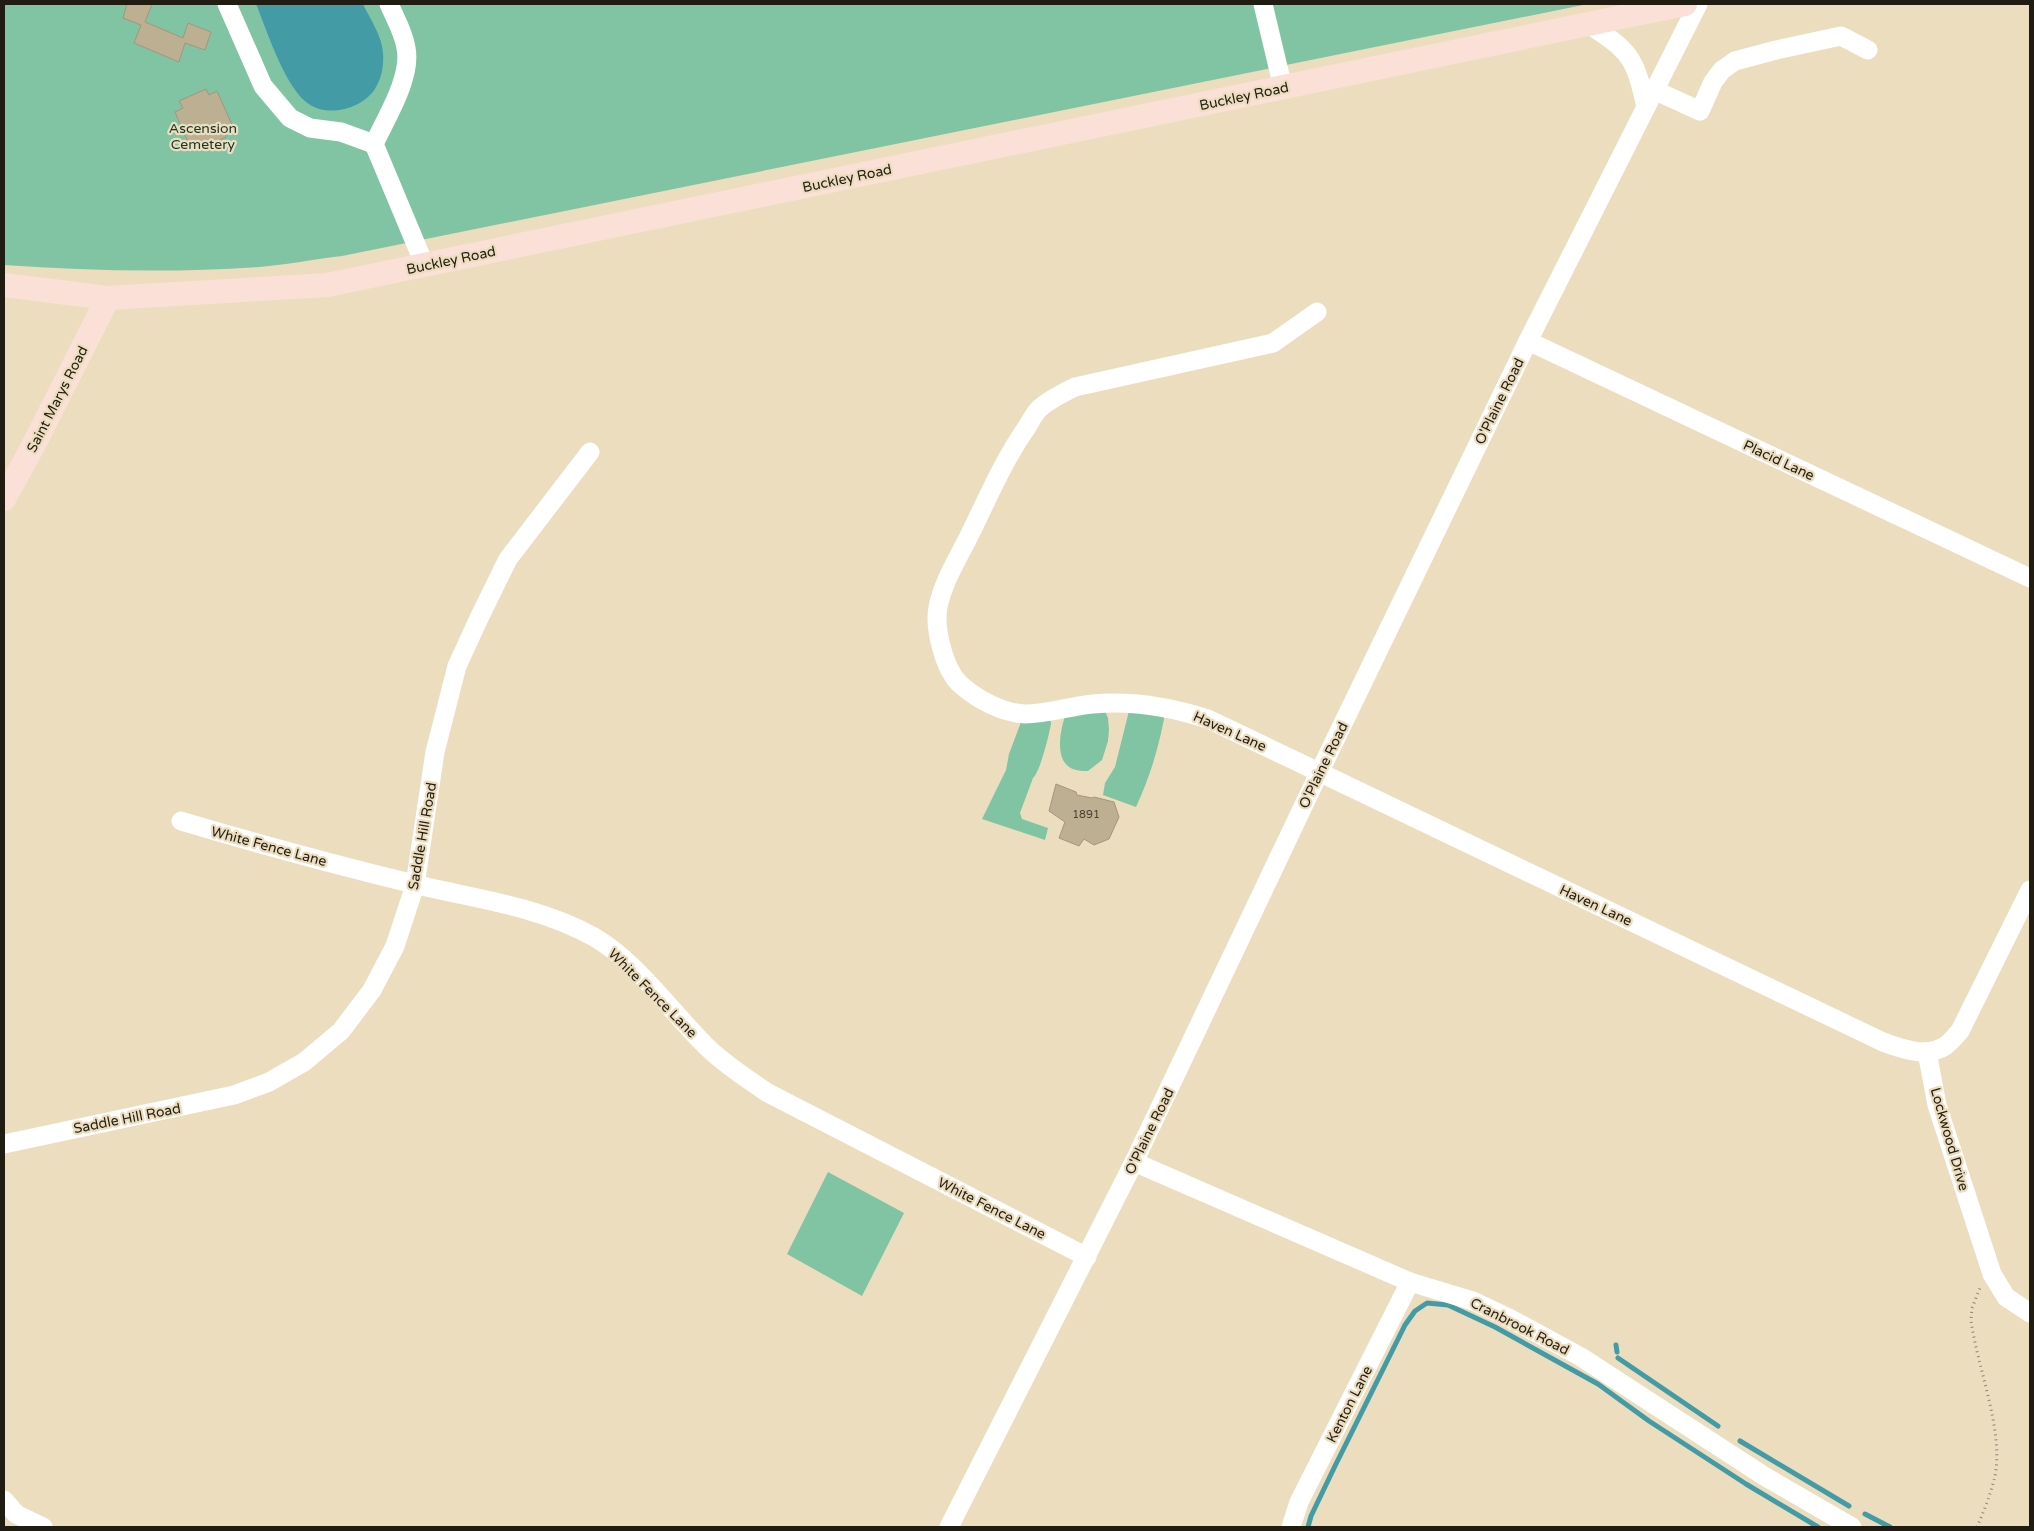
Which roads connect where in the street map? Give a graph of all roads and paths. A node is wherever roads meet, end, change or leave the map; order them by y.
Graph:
1 (227, 4) edge
2 (389, 4) edge
3 (1263, 4) edge
4 (1685, 4) edge
5 (1698, 4) edge
6 (1588, 24) junction
7 (1868, 50) dead end
8 (1283, 88) junction
9 (1650, 98) junction
10 (374, 144) junction
11 (426, 266) junction
12 (4, 284) edge
13 (108, 298) junction
14 (1317, 312) dead end
15 (1528, 341) junction
16 (590, 452) dead end
17 (4, 499) edge
18 (2030, 578) edge
19 (1318, 773) junction
20 (181, 821) dead end
21 (415, 884) junction
22 (2030, 890) edge
23 (1927, 1052) junction
24 (4, 1144) edge
25 (1134, 1162) junction
26 (1087, 1257) junction
27 (1992, 1274) junction
28 (1410, 1282) junction
29 (2030, 1314) edge
30 (4, 1500) edge
31 (43, 1527) edge
32 (949, 1527) edge
33 (1292, 1527) edge
34 (1852, 1527) edge
35 (1977, 1527) edge

1 - 10 street
2 - 10 street
3 - 8 street
4 - 6 main road, Buckley Road
5 - 9 street, O'Plaine Road
6 - 8 main road, Buckley Road
6 - 9 street
7 - 9 street
8 - 11 main road, Buckley Road
9 - 15 street, O'Plaine Road
10 - 11 street
11 - 13 main road, Buckley Road
12 - 13 main road, Buckley Road
13 - 17 main road, Saint Marys Road
14 - 19 street, Haven Lane
15 - 18 street, Placid Lane
15 - 19 street, O'Plaine Road
16 - 21 street, Saddle Hill Road
19 - 23 street, Haven Lane
19 - 25 street, O'Plaine Road
20 - 21 street, White Fence Lane
21 - 24 street, Saddle Hill Road
21 - 26 street, White Fence Lane
22 - 23 street
23 - 27 street, Lockwood Drive
25 - 26 street, O'Plaine Road
25 - 28 street, Cranbrook Road
26 - 32 street, O'Plaine Road
27 - 29 street, Lockwood Drive
27 - 35 path
28 - 33 street, Kenton Lane
28 - 34 street, Cranbrook Road
30 - 31 street

